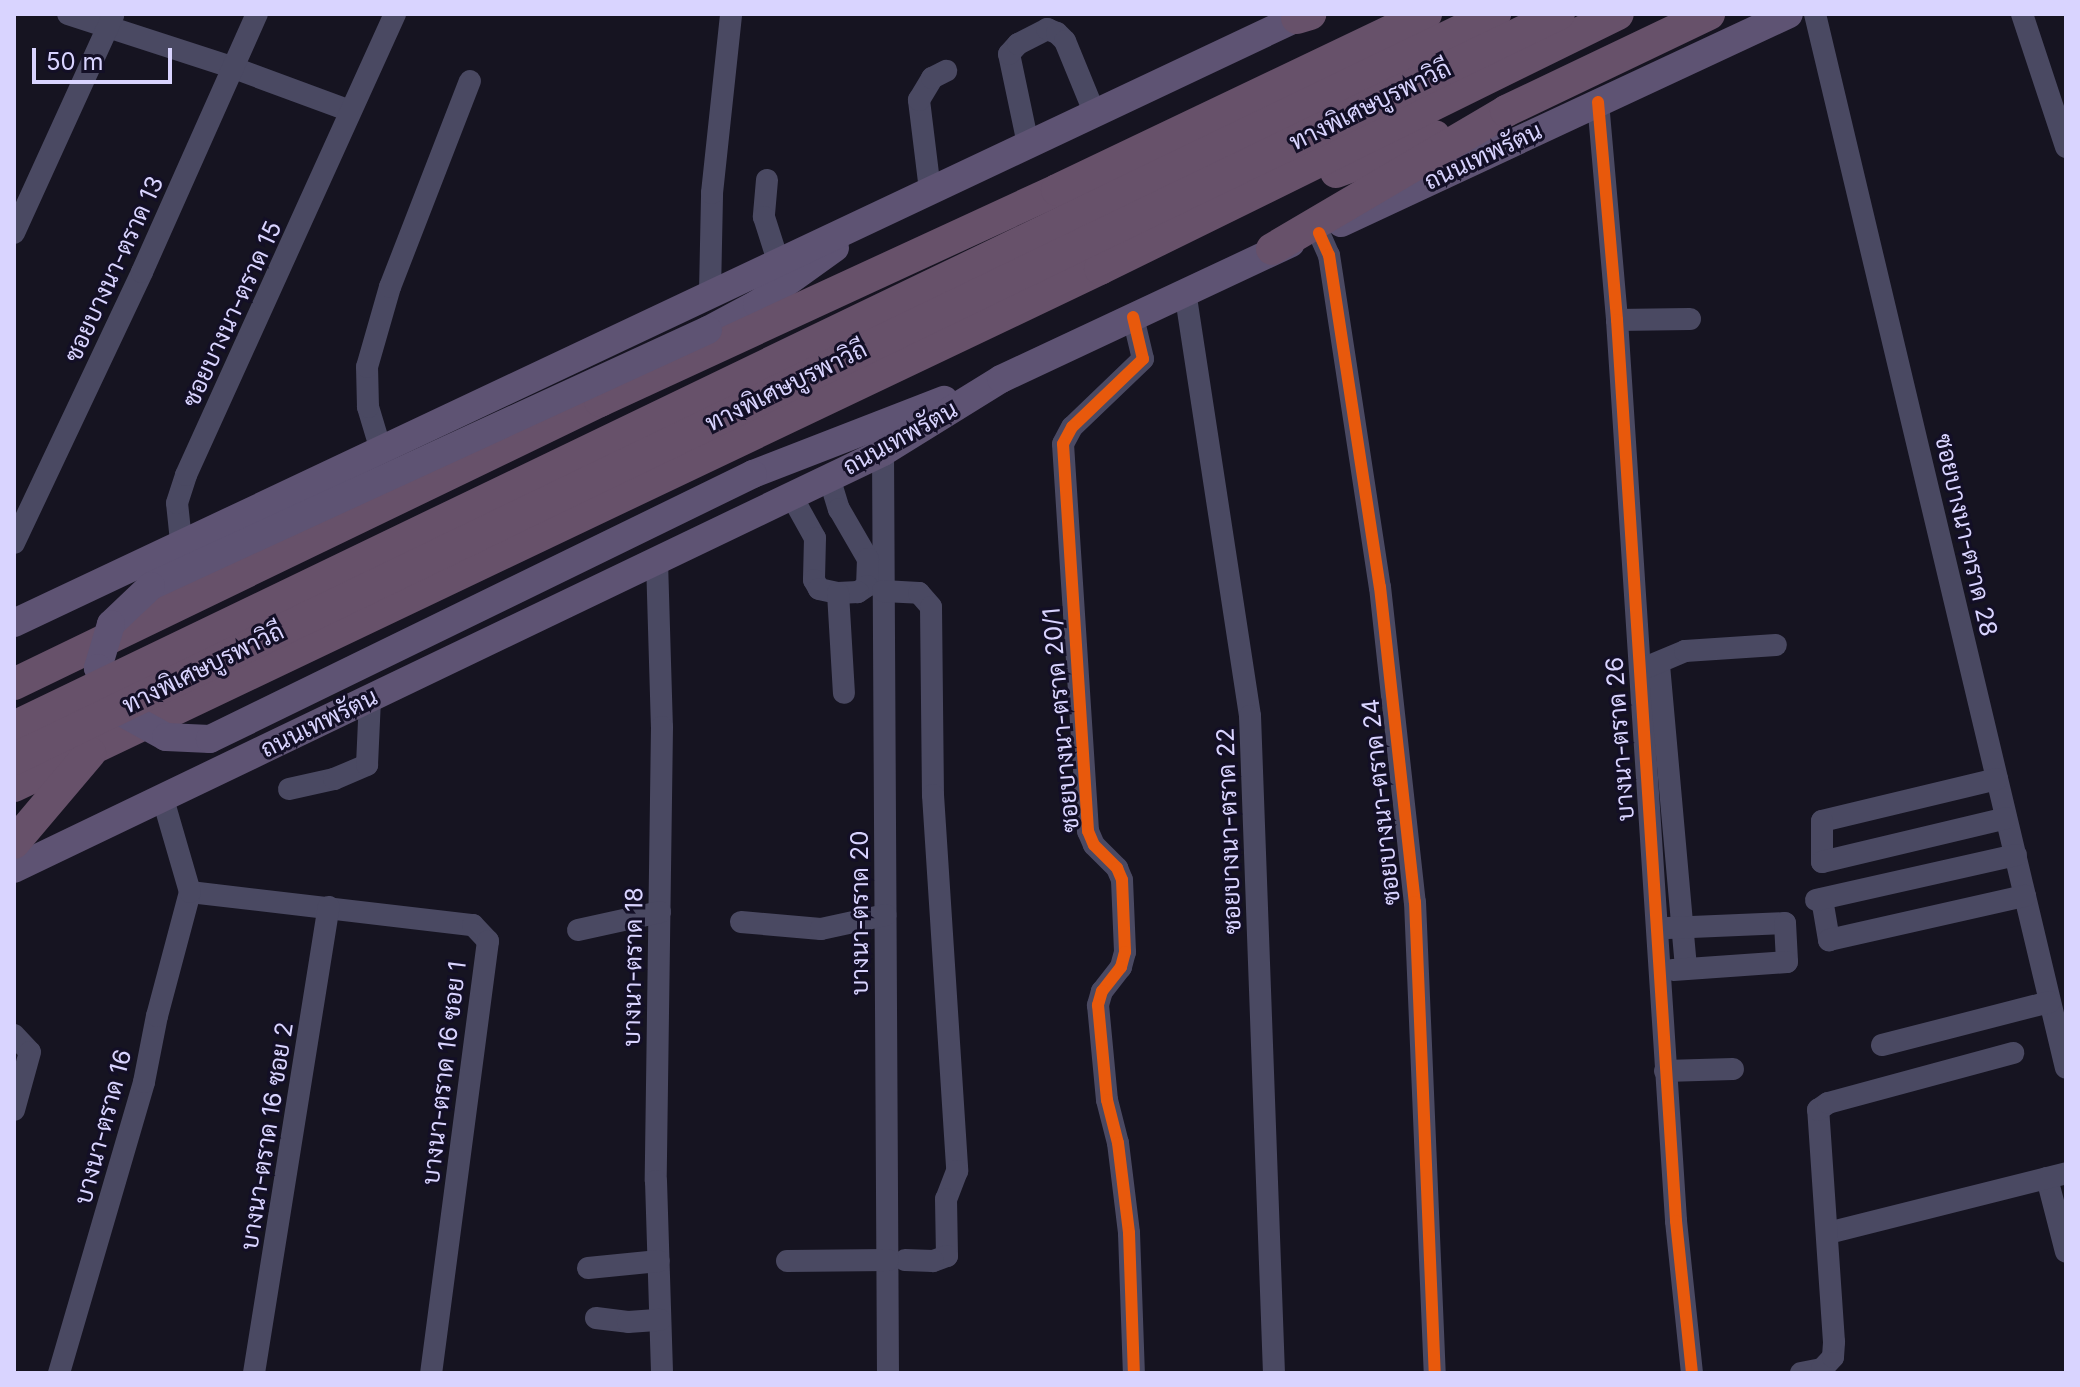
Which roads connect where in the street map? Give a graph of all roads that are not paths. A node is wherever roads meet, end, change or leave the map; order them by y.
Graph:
1 (68, 14) edge
2 (257, 14) edge
3 (395, 14) edge
4 (731, 14) edge
5 (1385, 14) edge
6 (1426, 14) edge
7 (1495, 14) edge
8 (1559, 14) edge
9 (1618, 14) edge
10 (1709, 14) edge
11 (1789, 14) edge
12 (1815, 14) edge
13 (2022, 14) edge
14 (1291, 18) edge
15 (111, 21) edge
16 (234, 68) junction
17 (946, 71) dead end
18 (470, 81) dead end
19 (1253, 96) junction
20 (1598, 102) junction
21 (350, 111) junction
22 (1506, 111) junction
23 (1095, 114) junction
24 (1028, 144) junction
25 (2066, 147) edge
26 (767, 180) dead end
27 (930, 190) junction
28 (888, 209) junction
29 (1190, 224) junction
30 (14, 233) edge
31 (1319, 233) junction
32 (1272, 249) junction
33 (778, 261) junction
34 (1185, 291) junction
35 (710, 292) junction
36 (1133, 317) junction
37 (1690, 319) dead end
38 (1617, 320) junction
39 (1001, 379) junction
40 (380, 447) junction
41 (883, 452) junction
42 (829, 477) junction
43 (791, 495) junction
44 (181, 541) junction
45 (14, 543) edge
46 (657, 561) junction
47 (883, 591) junction
48 (838, 593) junction
49 (14, 623) edge
50 (1776, 645) dead end
51 (1648, 667) junction
52 (14, 684) edge
53 (844, 693) dead end
54 (370, 698) junction
55 (14, 727) edge
56 (98, 745) junction
57 (14, 759) edge
58 (1997, 779) junction
59 (14, 786) edge
60 (289, 789) dead end
61 (163, 799) junction
62 (2006, 818) junction
63 (14, 843) edge
64 (2016, 855) junction
65 (14, 869) edge
66 (190, 892) junction
67 (2025, 896) junction
68 (329, 907) junction
69 (660, 912) junction
70 (886, 915) junction
71 (741, 922) dead end
72 (1682, 927) junction
73 (1655, 929) junction
74 (578, 930) dead end
75 (1686, 969) junction
76 (1658, 971) junction
77 (2050, 1002) junction
78 (14, 1035) edge
79 (1882, 1045) dead end
80 (2013, 1053) dead end
81 (2066, 1068) edge
82 (1733, 1069) dead end
83 (1665, 1071) junction
84 (14, 1110) edge
85 (2056, 1176) edge
86 (1828, 1233) junction
87 (2066, 1252) edge
88 (896, 1260) junction
89 (659, 1261) junction
90 (787, 1261) dead end
91 (588, 1268) dead end
92 (596, 1318) dead end
93 (660, 1320) junction
94 (59, 1373) edge
95 (254, 1373) edge
96 (431, 1373) edge
97 (662, 1373) edge
98 (888, 1373) edge
99 (1134, 1373) edge
100 (1274, 1373) edge
101 (1435, 1373) edge
102 (1692, 1373) edge
103 (1801, 1373) edge

1 - 15 street
2 - 16 street, ซอยบางนา-ตราด 13
3 - 21 street, ซอยบางนา-ตราด 15
4 - 35 street
5 - 19 highway
6 - 19 highway
7 - 55 highway, ทางพิเศษบูรพาวิถี, bridge
8 - 57 highway, ทางพิเศษบูรพาวิถี, bridge
9 - 29 highway
10 - 22 highway
11 - 20 main road, ถนนเทพรัตน
12 - 58 street, ซอยบางนา-ตราด 28
13 - 25 street
14 - 23 main road
15 - 16 street
15 - 30 street
16 - 21 street
16 - 45 street, ซอยบางนา-ตราด 13
17 - 27 street
18 - 40 street
19 - 52 highway
20 - 31 main road, ถนนเทพรัตน
20 - 38 street, บางนา-ตราด 26
21 - 44 street, ซอยบางนา-ตราด 15
22 - 29 highway
22 - 32 highway
23 - 24 main road
23 - 24 street
24 - 27 main road
26 - 33 street
27 - 28 main road
28 - 33 main road
28 - 39 main road, bridge
29 - 56 highway
31 - 32 main road, ถนนเทพรัตน
31 - 101 street, ซอยบางนา-ตราด 24
32 - 34 main road, ถนนเทพรัตน
33 - 35 main road
34 - 36 main road, ถนนเทพรัตน
34 - 100 street, ซอยบางนา-ตราด 22
35 - 40 main road
36 - 39 main road, ถนนเทพรัตน
36 - 99 street, ซอยบางนา-ตราด 20/1
37 - 38 street
38 - 51 street, บางนา-ตราด 26
39 - 41 main road, ถนนเทพรัตน
40 - 44 main road
41 - 42 main road, ถนนเทพรัตน
41 - 47 street, บางนา-ตราด 20
42 - 43 main road, ถนนเทพรัตน
42 - 48 street
43 - 46 main road, ถนนเทพรัตน
43 - 48 street
44 - 49 main road
46 - 54 main road, ถนนเทพรัตน
46 - 69 street, บางนา-ตราด 18
47 - 70 street, บางนา-ตราด 20
47 - 88 street
48 - 53 street
50 - 51 street
51 - 72 street
51 - 73 street, บางนา-ตราด 26
54 - 60 street
54 - 61 main road, ถนนเทพรัตน
56 - 59 highway
56 - 63 highway
58 - 62 street, ซอยบางนา-ตราด 28
58 - 62 street
61 - 65 main road, ถนนเทพรัตน
61 - 66 street
62 - 64 street, ซอยบางนา-ตราด 28
64 - 67 street, ซอยบางนา-ตราด 28
64 - 67 street
66 - 68 street, บางนา-ตราด 16 ซอย 1
66 - 94 street, บางนา-ตราด 16
67 - 77 street, ซอยบางนา-ตราด 28
68 - 95 street, บางนา-ตราด 16 ซอย 2
68 - 96 street, บางนา-ตราด 16 ซอย 1
69 - 74 street
69 - 89 street, บางนา-ตราด 18
70 - 71 street
70 - 88 street, บางนา-ตราด 20
72 - 73 street
72 - 75 street
72 - 75 street
73 - 76 street, บางนา-ตราด 26
75 - 76 street
76 - 83 street, บางนา-ตราด 26
77 - 79 street
77 - 81 street, ซอยบางนา-ตราด 28
78 - 84 street
80 - 86 street
82 - 83 street
83 - 102 street, บางนา-ตราด 26
85 - 86 street
85 - 87 street
86 - 103 street
88 - 90 street
88 - 98 street, บางนา-ตราด 20
89 - 91 street
89 - 93 street, บางนา-ตราด 18
92 - 93 street
93 - 97 street, บางนา-ตราด 18

